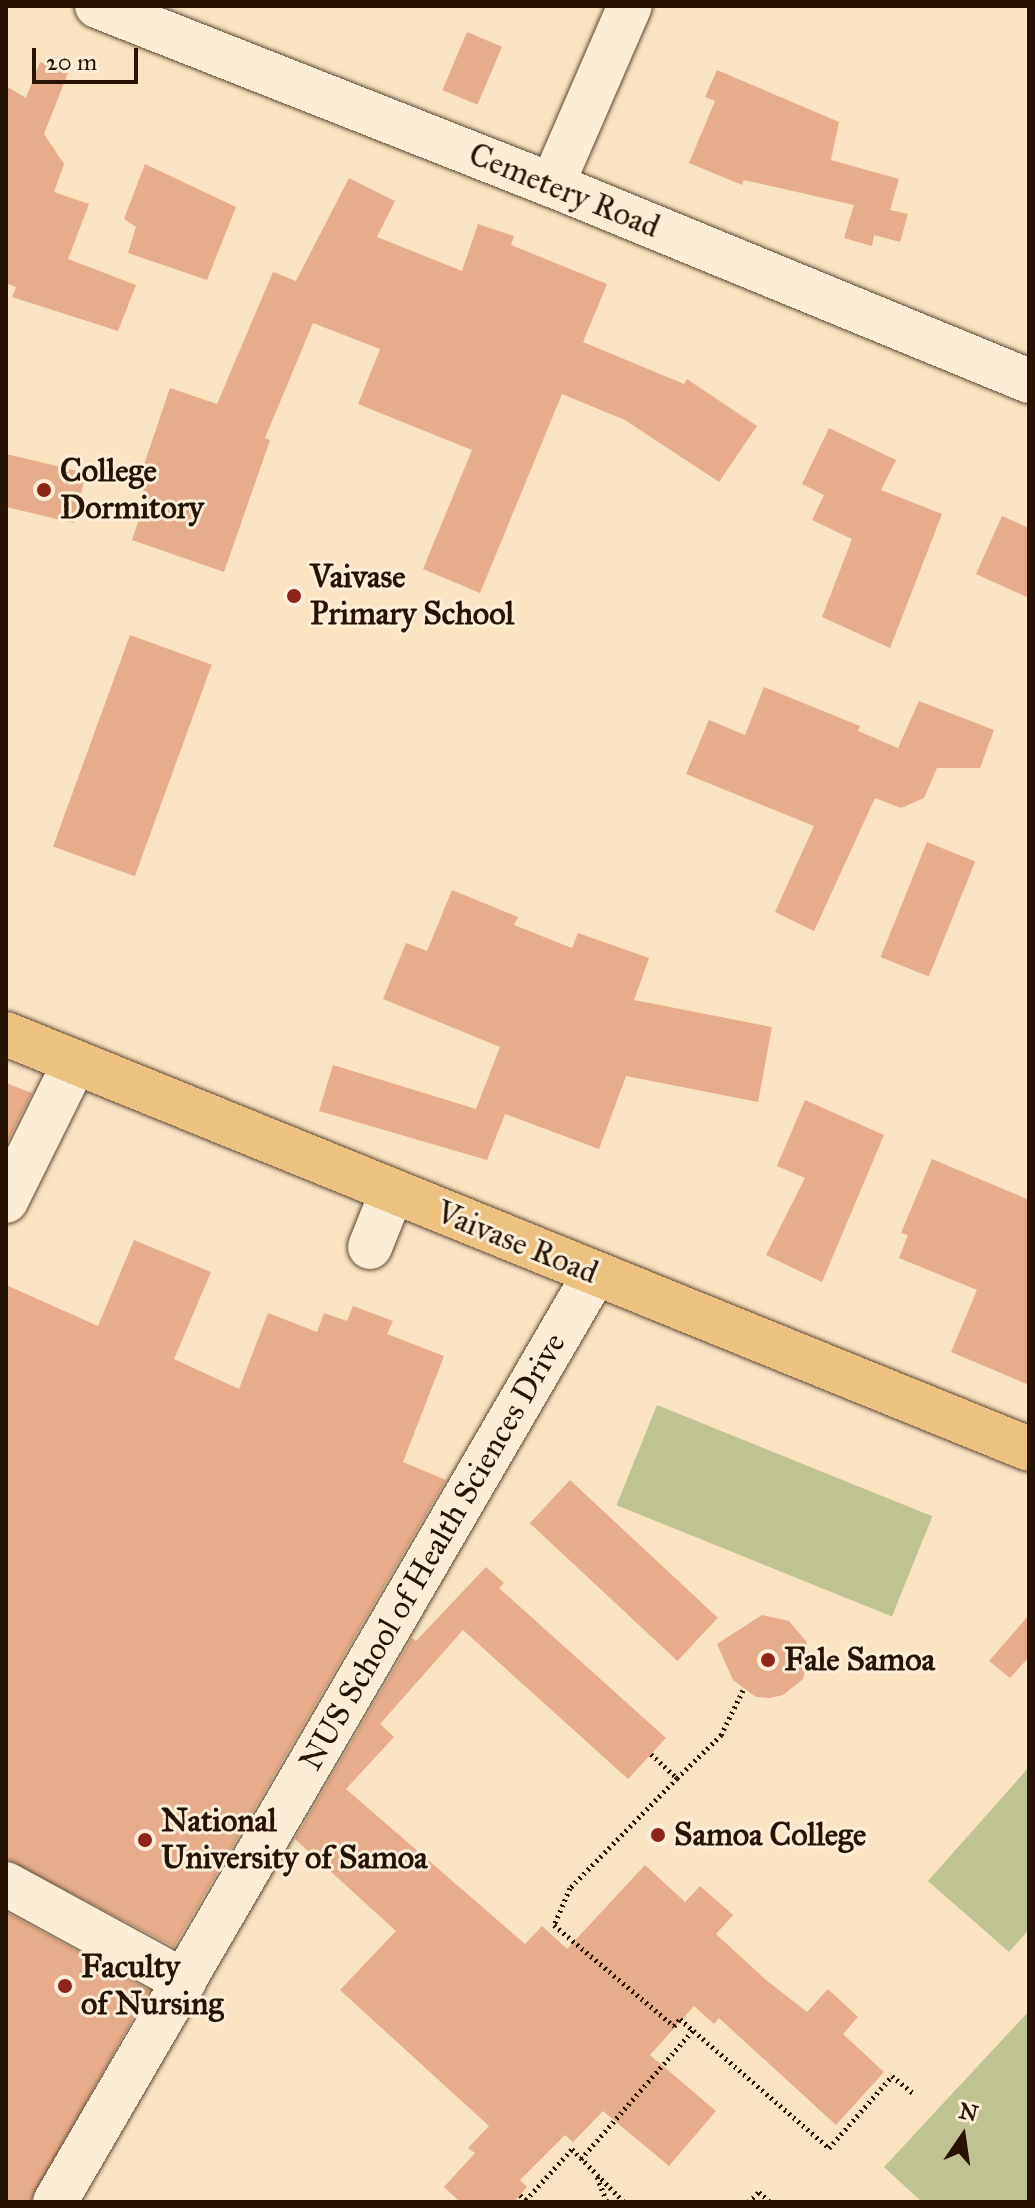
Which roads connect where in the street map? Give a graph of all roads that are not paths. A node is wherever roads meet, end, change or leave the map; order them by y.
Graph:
1 (97, 6) edge
2 (630, 6) edge
3 (552, 185) junction
4 (1029, 381) edge
5 (6, 1034) edge
6 (75, 1062) junction
7 (392, 1192) junction
8 (6, 1201) edge
9 (370, 1247) dead end
10 (594, 1275) junction
11 (1029, 1449) edge
12 (6, 1884) edge
13 (184, 1981) junction
14 (55, 2202) edge

1 - 3 street, Cemetery Road
2 - 3 street
3 - 4 street, Cemetery Road
5 - 6 main road, Vaivase Road
6 - 7 main road, Vaivase Road
6 - 8 street
7 - 9 street
7 - 10 main road, Vaivase Road
10 - 11 main road, Vaivase Road
10 - 13 street, NUS School of Health Sciences Drive
12 - 13 street
13 - 14 street, NUS School of Health Sciences Drive

